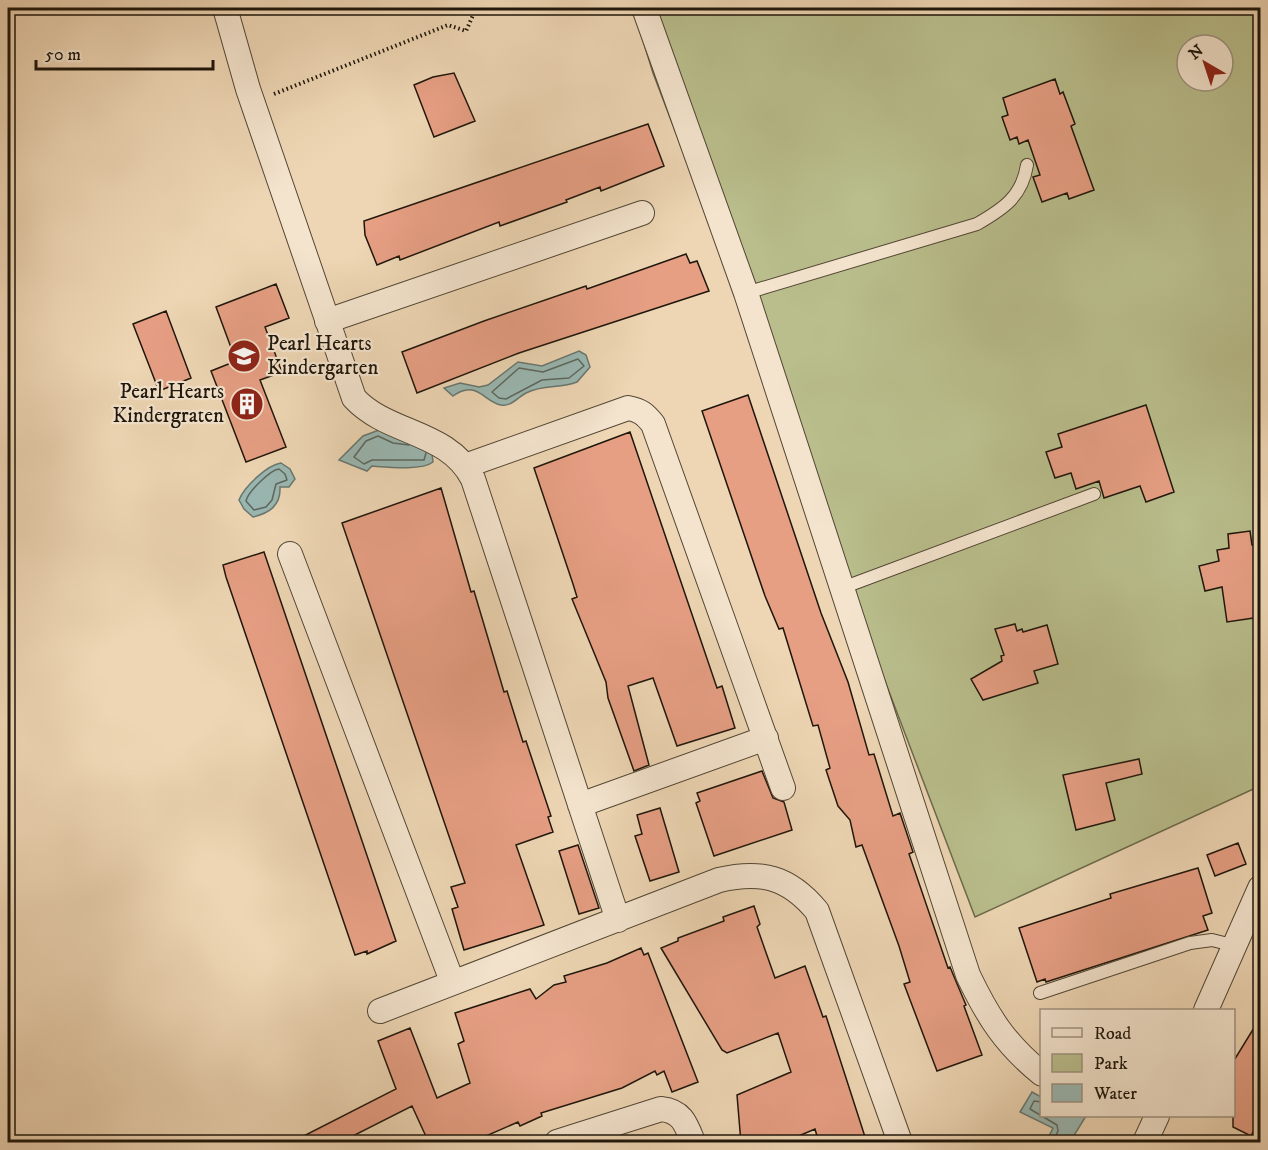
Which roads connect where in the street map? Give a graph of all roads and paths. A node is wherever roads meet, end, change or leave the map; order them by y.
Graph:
1 (225, 8) edge
2 (480, 8) edge
3 (644, 8) edge
4 (252, 100) junction
5 (1027, 165) dead end
6 (642, 213) dead end
7 (746, 293) junction
8 (327, 321) junction
9 (465, 466) junction
10 (1094, 494) dead end
11 (290, 554) dead end
12 (842, 588) junction
13 (766, 738) junction
14 (783, 788) dead end
15 (580, 805) junction
16 (1260, 888) edge
17 (618, 920) junction
18 (1236, 946) junction
19 (452, 981) junction
20 (1040, 993) dead end
21 (1207, 1009) edge
22 (380, 1011) dead end
23 (1040, 1073) edge
24 (557, 1143) edge
25 (693, 1143) edge
26 (900, 1143) edge

1 - 4 street
2 - 4 path
3 - 7 street
4 - 8 street
5 - 7 lane
6 - 8 street
7 - 12 street
8 - 9 street
9 - 13 street
9 - 15 street
10 - 12 lane
11 - 19 street
12 - 23 street
13 - 14 street
13 - 15 street
15 - 17 street
16 - 18 street
17 - 19 street
17 - 26 street
18 - 20 lane
18 - 21 street
19 - 22 street
24 - 25 street

